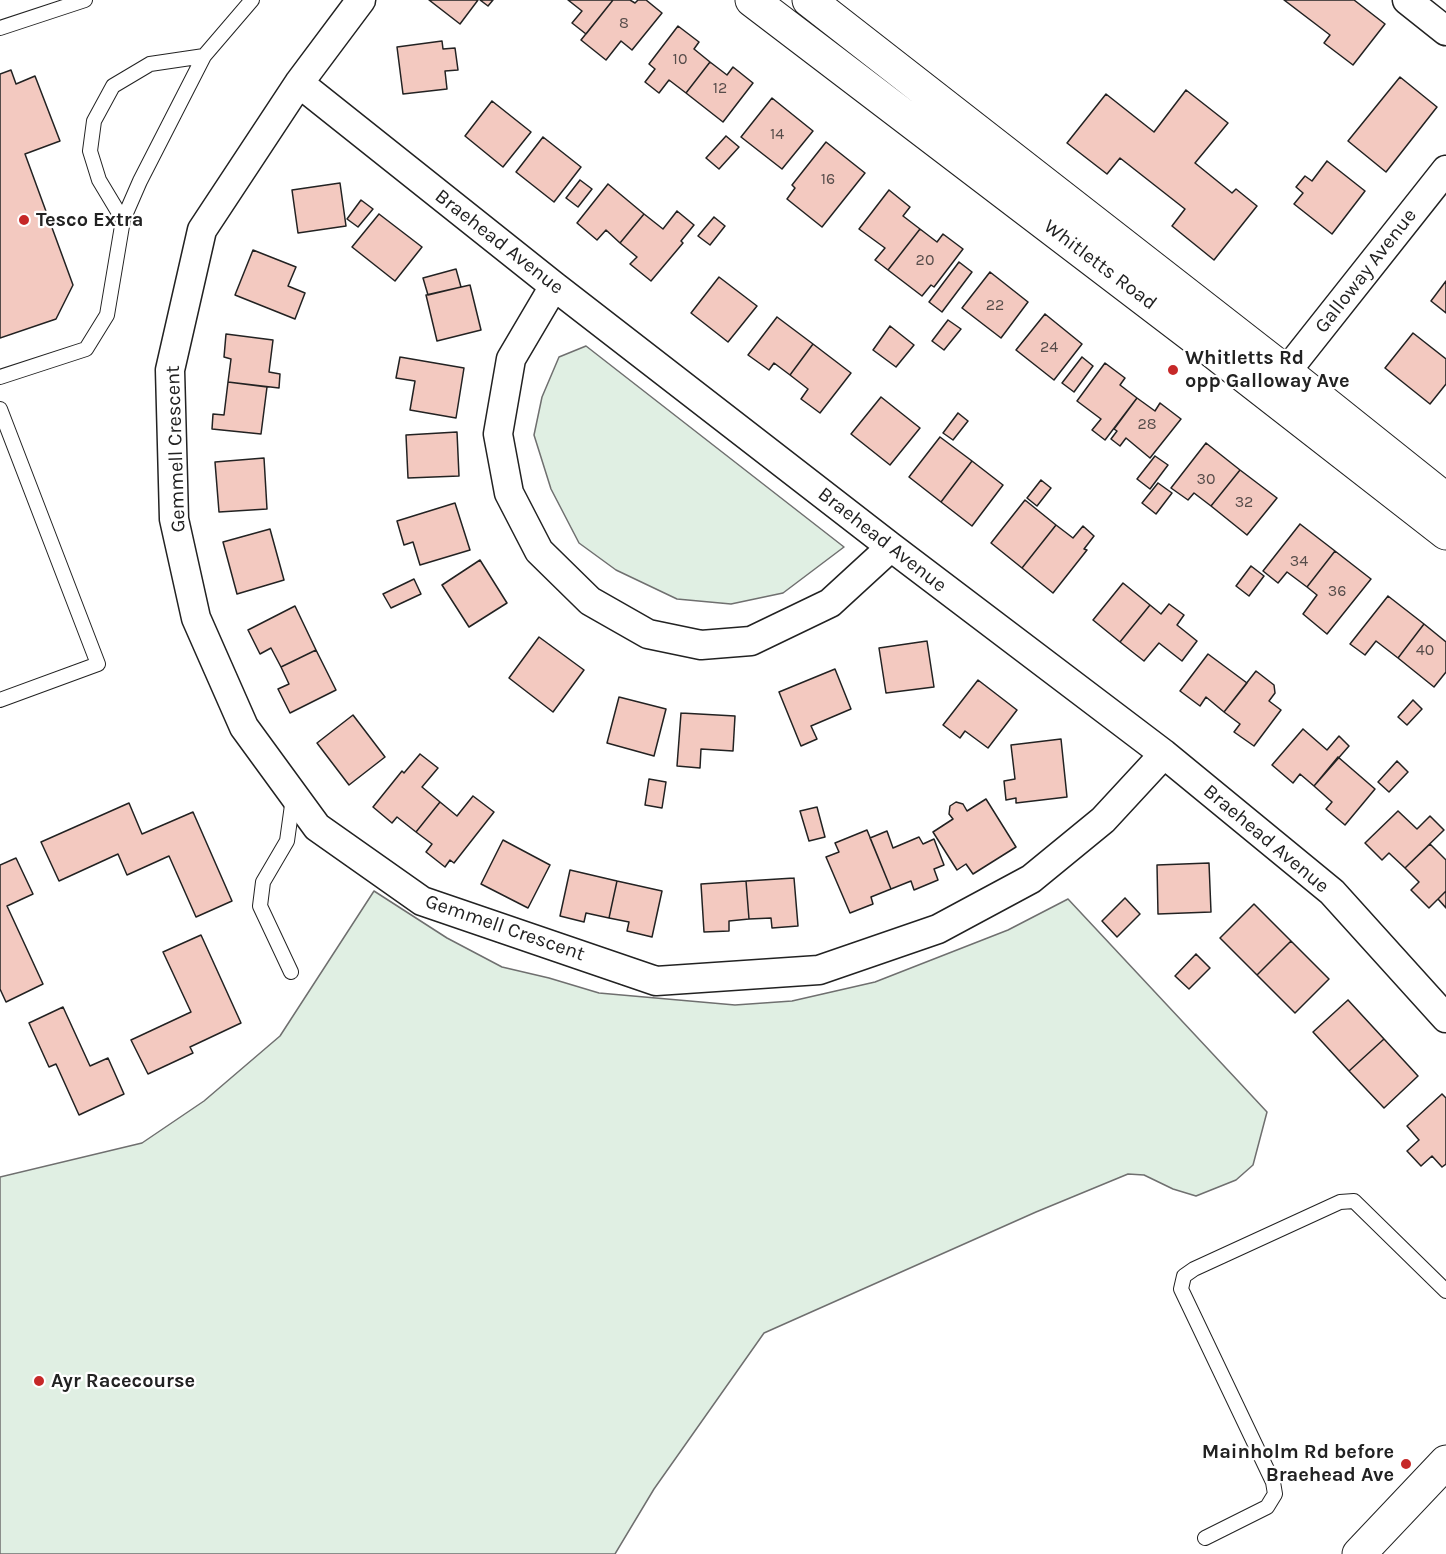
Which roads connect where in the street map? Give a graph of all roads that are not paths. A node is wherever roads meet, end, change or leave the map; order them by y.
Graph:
1 (85, 0) edge
2 (252, 0) edge
3 (361, 0) edge
4 (752, 0) edge
5 (1407, 0) edge
6 (824, 6) edge
7 (0, 28) edge
8 (1446, 31) edge
9 (204, 56) junction
10 (299, 83) junction
11 (1446, 170) edge
12 (123, 220) junction
13 (554, 286) junction
14 (1286, 372) junction
15 (0, 378) edge
16 (0, 409) edge
17 (1446, 500) edge
18 (1446, 533) edge
19 (891, 547) junction
20 (0, 700) edge
21 (1164, 754) junction
22 (294, 796) junction
23 (291, 972) dead end
24 (1446, 1018) edge
25 (1446, 1292) edge
26 (1446, 1462) edge
27 (1205, 1538) dead end
28 (1369, 1550) edge

1 - 7 lane
2 - 9 lane
3 - 10 street, Gemmell Crescent
4 - 18 main road, Whitletts Road
5 - 8 street
6 - 14 main road, Whitletts Road
9 - 12 lane
9 - 12 lane
10 - 13 street, Braehead Avenue
10 - 22 street, Gemmell Crescent
11 - 14 street, Galloway Avenue
12 - 15 lane
13 - 19 street, Braehead Avenue
13 - 19 street
14 - 17 main road, Whitletts Road
16 - 20 lane
19 - 21 street, Braehead Avenue
21 - 22 street, Gemmell Crescent
21 - 24 street, Braehead Avenue
22 - 23 lane
25 - 27 lane
26 - 28 main road

